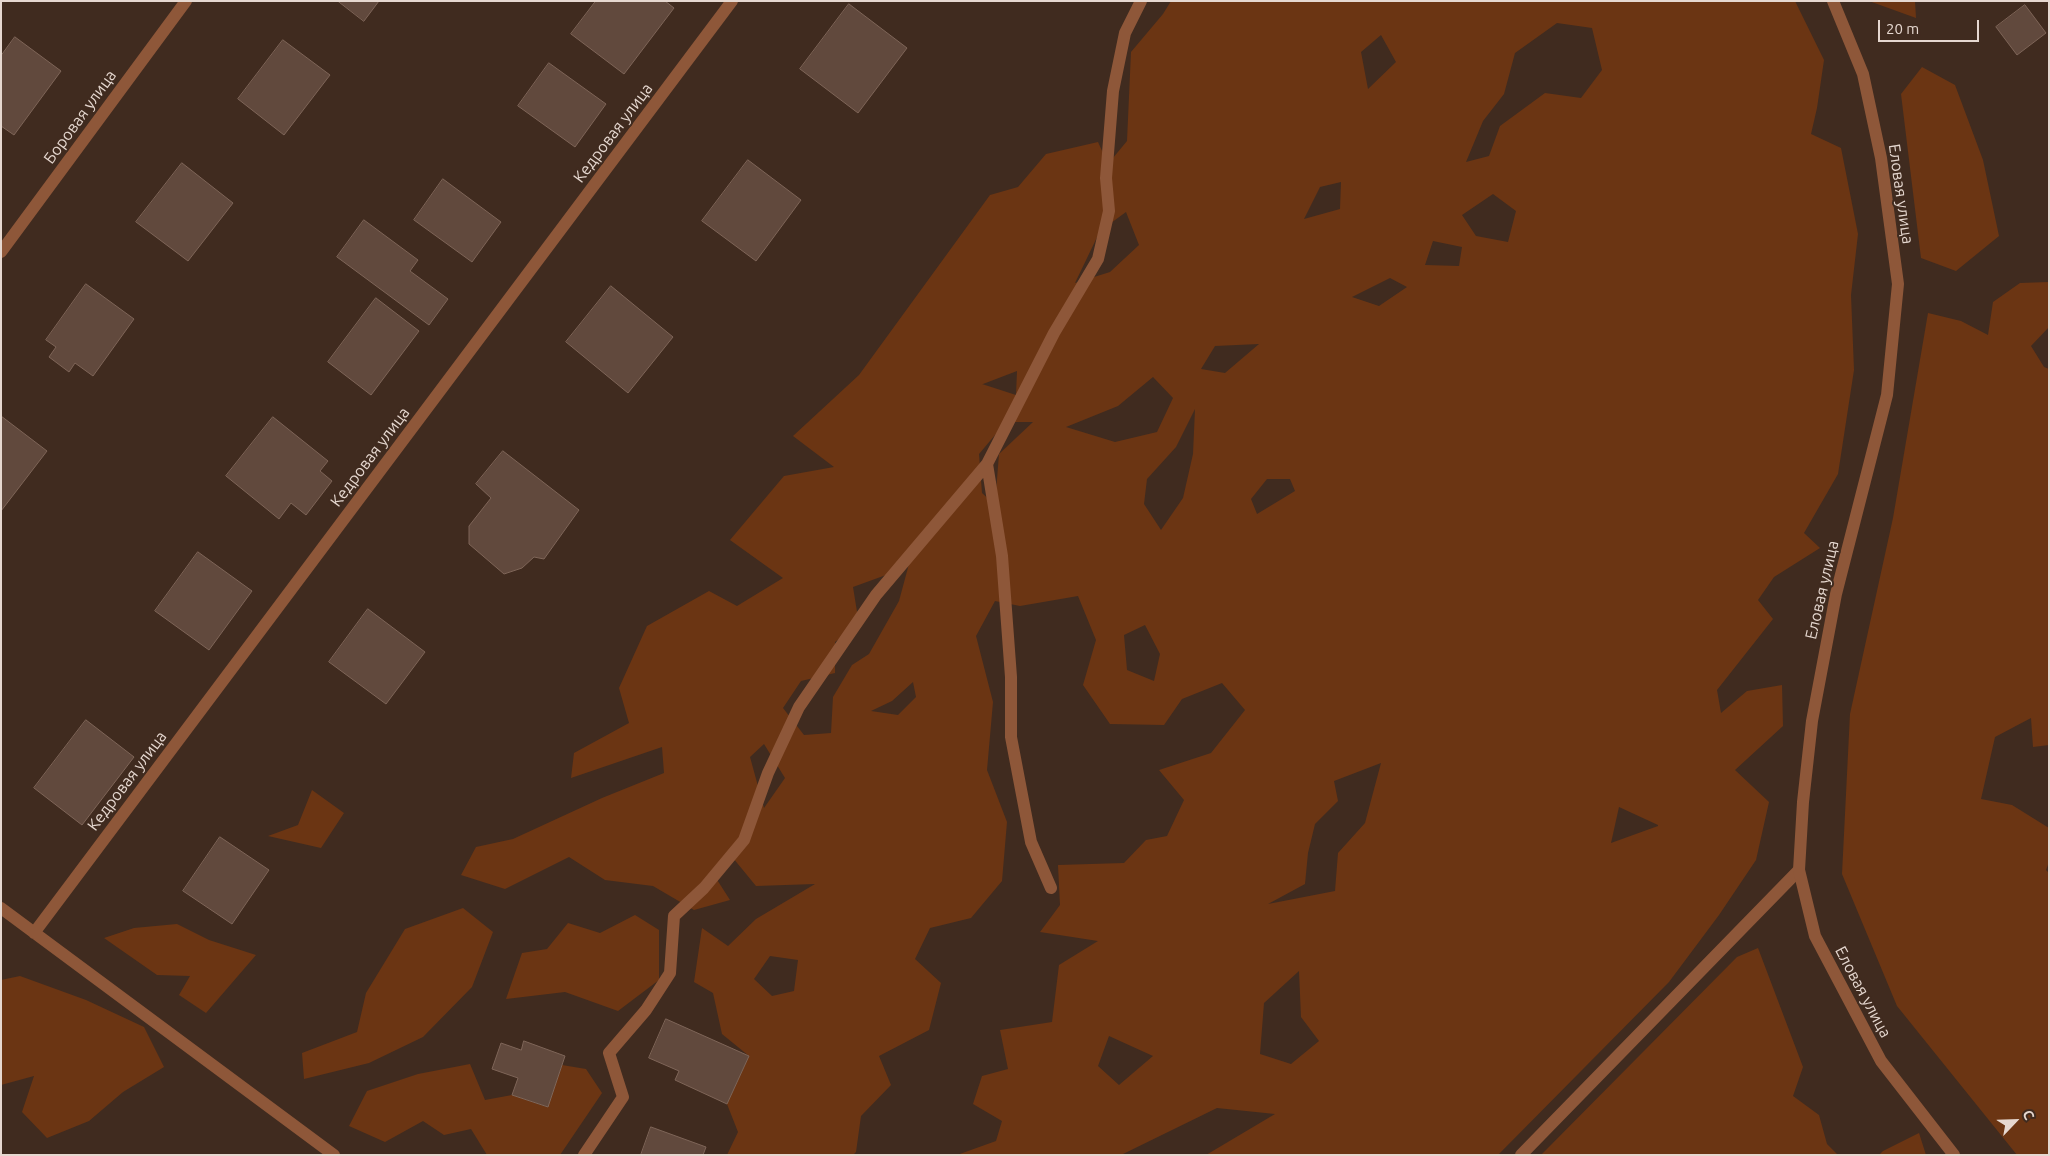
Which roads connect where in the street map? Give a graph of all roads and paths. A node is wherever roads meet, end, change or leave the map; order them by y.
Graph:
1 (186, 1) edge
2 (732, 1) edge
3 (1141, 1) edge
4 (1833, 1) edge
5 (1, 252) edge
6 (987, 464) junction
7 (1799, 870) junction
8 (1051, 888) dead end
9 (1, 908) edge
10 (34, 933) junction
11 (334, 1155) edge
12 (584, 1155) edge
13 (1521, 1155) edge
14 (1954, 1155) edge

1 - 5 street, Боровая улица
2 - 10 street, Кедровая улица
3 - 6 street
4 - 7 street, Еловая улица
6 - 8 street
6 - 12 street
7 - 13 street
7 - 14 street, Еловая улица
9 - 10 street
10 - 11 street

